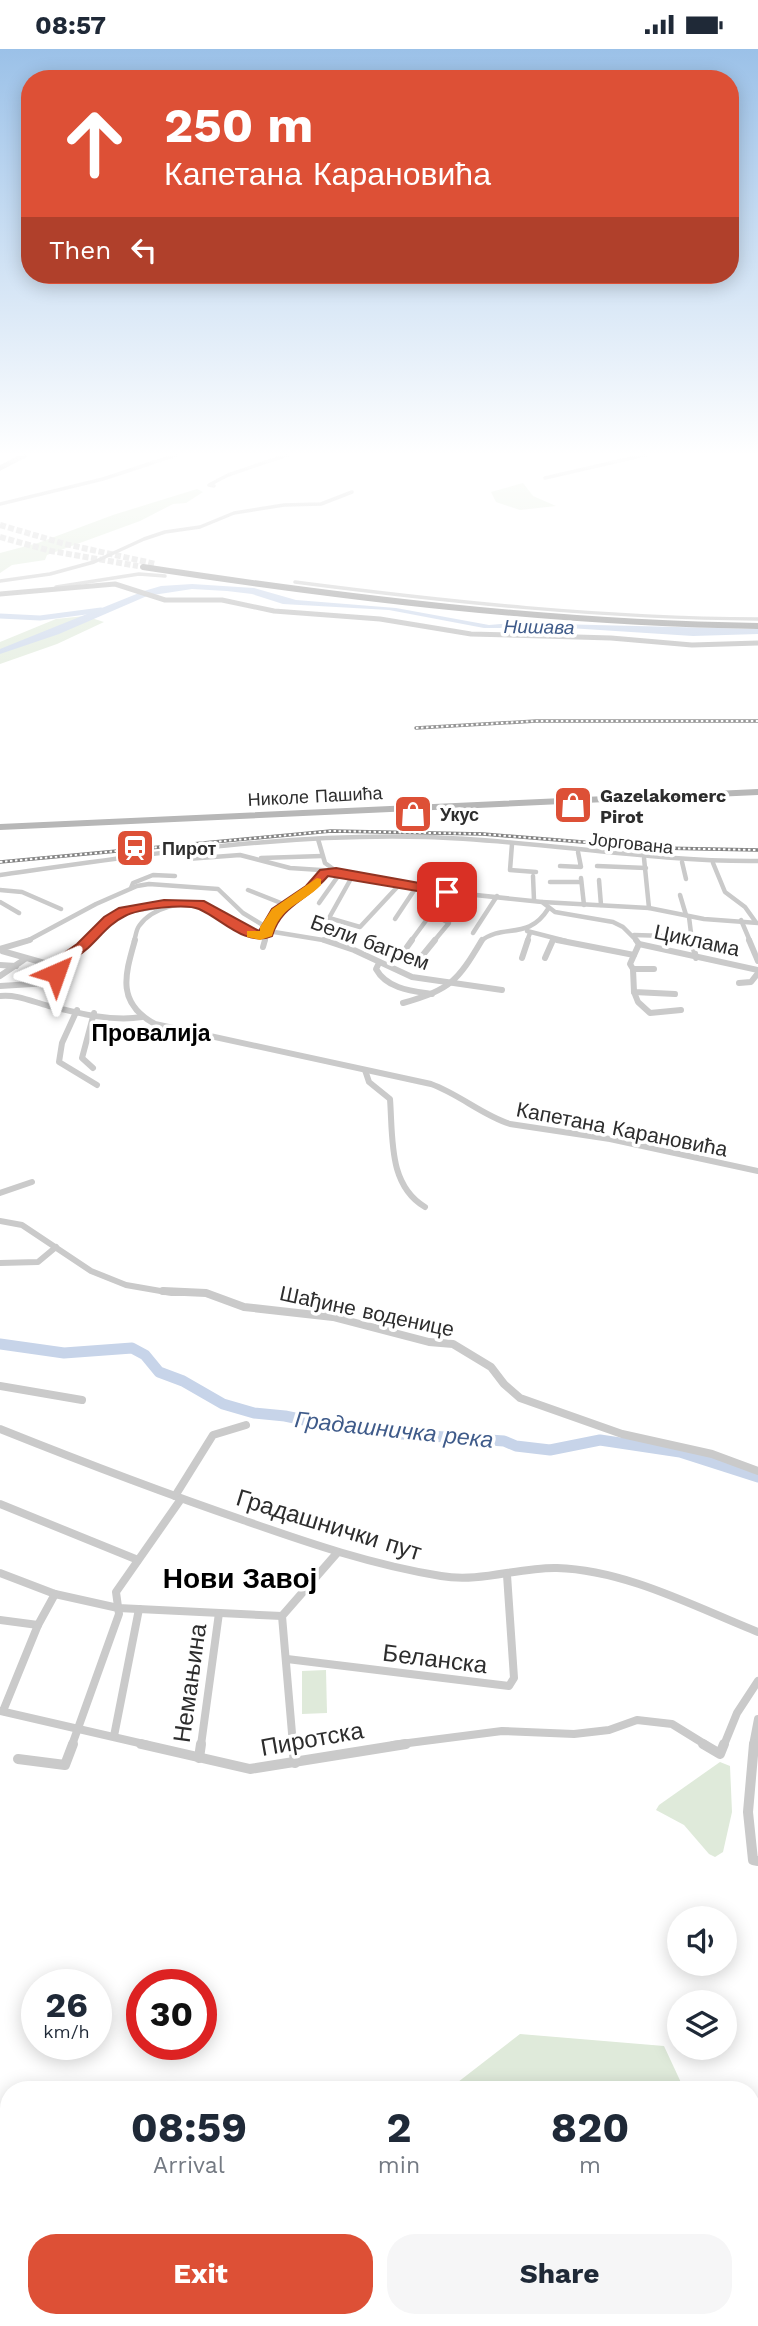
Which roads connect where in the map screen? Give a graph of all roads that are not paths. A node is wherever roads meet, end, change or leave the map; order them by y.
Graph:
1 (98, 560) edge
2 (156, 563) tunnel mouth
3 (142, 567) tunnel mouth
4 (165, 576) dead end
5 (0, 581) edge
6 (295, 582) dead end
7 (0, 593) edge
8 (758, 622) edge
9 (758, 643) edge
10 (758, 792) edge
11 (0, 827) edge
12 (318, 839) junction
13 (512, 844) junction
14 (578, 852) junction
15 (322, 856) junction
16 (645, 858) junction
17 (187, 859) dead end
18 (259, 859) junction
19 (758, 861) edge
20 (682, 862) junction
21 (713, 863) junction
22 (560, 866) dead end
23 (597, 866) dead end
24 (646, 868) junction
25 (325, 872) junction
26 (338, 872) junction
27 (0, 875) edge
28 (353, 875) junction
29 (175, 876) dead end
30 (686, 879) dead end
31 (599, 880) dead end
32 (550, 882) dead end
33 (401, 883) junction
34 (417, 886) junction
35 (132, 889) junction
36 (0, 890) edge
37 (248, 890) dead end
38 (447, 892) junction
39 (680, 895) dead end
40 (497, 896) junction
41 (534, 900) junction
42 (0, 902) edge
43 (542, 902) junction
44 (319, 903) dead end
45 (172, 905) junction
46 (286, 905) junction
47 (584, 905) junction
48 (601, 905) junction
49 (649, 908) junction
50 (61, 909) dead end
51 (548, 909) junction
52 (748, 909) junction
53 (758, 909) edge
54 (19, 913) dead end
55 (430, 913) junction
56 (688, 916) junction
57 (395, 919) dead end
58 (741, 921) junction
59 (756, 922) edge
60 (267, 930) junction
61 (528, 932) junction
62 (473, 933) dead end
63 (634, 935) junction
64 (667, 936) dead end
65 (552, 939) junction
66 (639, 944) junction
67 (263, 947) dead end
68 (407, 947) dead end
69 (0, 950) edge
70 (634, 955) junction
71 (422, 956) dead end
72 (522, 958) dead end
73 (545, 958) dead end
74 (696, 958) junction
75 (25, 959) junction
76 (379, 963) junction
77 (0, 965) edge
78 (16, 966) junction
79 (55, 966) junction
80 (757, 967) edge
81 (633, 969) junction
82 (654, 969) dead end
83 (0, 976) edge
84 (739, 983) dead end
85 (449, 984) junction
86 (0, 986) edge
87 (502, 990) dead end
88 (634, 992) junction
89 (675, 994) dead end
90 (432, 995) junction
91 (0, 996) edge
92 (403, 1003) dead end
93 (77, 1010) junction
94 (681, 1010) dead end
95 (94, 1013) junction
96 (142, 1017) junction
97 (93, 1068) dead end
98 (365, 1070) junction
99 (97, 1086) dead end
100 (758, 1171) edge
101 (32, 1182) dead end
102 (0, 1193) edge
103 (425, 1207) dead end
104 (0, 1221) edge
105 (56, 1247) junction
106 (0, 1263) edge
107 (2, 1389) edge
108 (82, 1399) dead end
109 (246, 1425) dead end
110 (0, 1429) edge
111 (758, 1471) edge
112 (178, 1497) junction
113 (0, 1504) edge
114 (337, 1553) junction
115 (138, 1560) junction
116 (0, 1573) edge
117 (507, 1575) junction
118 (55, 1594) junction
119 (118, 1608) junction
120 (139, 1609) junction
121 (219, 1613) junction
122 (282, 1616) junction
123 (0, 1620) edge
124 (38, 1625) junction
125 (758, 1632) edge
126 (287, 1659) junction
127 (758, 1681) edge
128 (2, 1711) edge
129 (758, 1719) edge
130 (80, 1730) junction
131 (114, 1735) junction
132 (199, 1758) junction
133 (18, 1759) dead end
134 (295, 1763) junction
135 (758, 1861) edge

1 - 5 street
2 - 8 highway
3 - 8 highway
4 - 7 street
6 - 8 street
7 - 9 main road
10 - 11 main road, Николе Пашића
12 - 13 street, Јоргована
12 - 15 street
12 - 27 street, Јоргована
13 - 14 street, Јоргована
13 - 41 street
14 - 16 street, Јоргована
14 - 22 street, Јоргована
15 - 18 street
15 - 26 street
16 - 20 street, Јоргована
16 - 24 street
17 - 18 street
18 - 25 street
19 - 21 street, Јоргована
20 - 21 street, Јоргована
20 - 30 street, Јоргована
21 - 52 street
23 - 24 street
24 - 49 street
25 - 26 street
25 - 46 street
26 - 28 street
26 - 44 street
28 - 33 street
28 - 33 street
29 - 35 street
31 - 48 street
32 - 47 street
33 - 34 street
34 - 38 street
34 - 57 street
35 - 60 street
35 - 69 street
36 - 50 street
37 - 46 street
38 - 40 street
38 - 55 street
39 - 56 street
40 - 41 street
40 - 62 street
41 - 43 street
42 - 54 street
43 - 47 street
43 - 51 street
45 - 60 street
45 - 79 street
45 - 96 street
46 - 60 street
47 - 48 street
48 - 49 street
49 - 56 street
51 - 61 street
51 - 63 street, Циклама
52 - 53 street
52 - 59 street
55 - 68 street
55 - 71 street
56 - 58 street
56 - 74 street
58 - 59 street
58 - 80 street
60 - 67 street
60 - 76 street, Бели багрем
61 - 65 street
61 - 72 street
61 - 85 street
63 - 64 street, Циклама
63 - 66 street, Циклама
65 - 70 street
65 - 73 street
66 - 70 street
66 - 74 street, Циклама
69 - 75 street
70 - 81 street
74 - 80 street, Циклама
75 - 78 street
75 - 79 street
76 - 85 street, Бели багрем
76 - 90 street
77 - 78 street
78 - 83 street
79 - 86 street
80 - 84 street, Циклама
81 - 82 street
81 - 88 street
85 - 87 street, Бели багрем
85 - 90 street
88 - 89 street
88 - 94 street
90 - 92 street
91 - 93 street, Капетана Карановића
93 - 95 street, Капетана Карановића
93 - 99 street
95 - 96 street, Капетана Карановића
95 - 97 street
96 - 98 street, Капетана Карановића
98 - 100 street, Капетана Карановића
98 - 103 street
101 - 102 street
104 - 105 street, Шађине воденице
105 - 106 street
105 - 111 street, Шађине воденице
107 - 108 street
109 - 112 street
110 - 112 street, Градашнички пут
112 - 114 street, Градашнички пут
112 - 115 street
113 - 115 street
114 - 117 street, Градашнички пут
114 - 122 street
115 - 119 street
116 - 118 street
117 - 125 street, Градашнички пут
117 - 126 street, Беланска
118 - 119 street
118 - 124 street
119 - 120 street
119 - 130 street
120 - 121 street
120 - 131 street
121 - 122 street
121 - 132 street, Немањина
122 - 126 street
123 - 124 street
124 - 128 street
126 - 134 street
127 - 134 street, Пиротска
128 - 130 street, Пиротска
129 - 135 street
130 - 131 street, Пиротска
130 - 133 street
131 - 132 street, Пиротска
132 - 134 street, Пиротска

